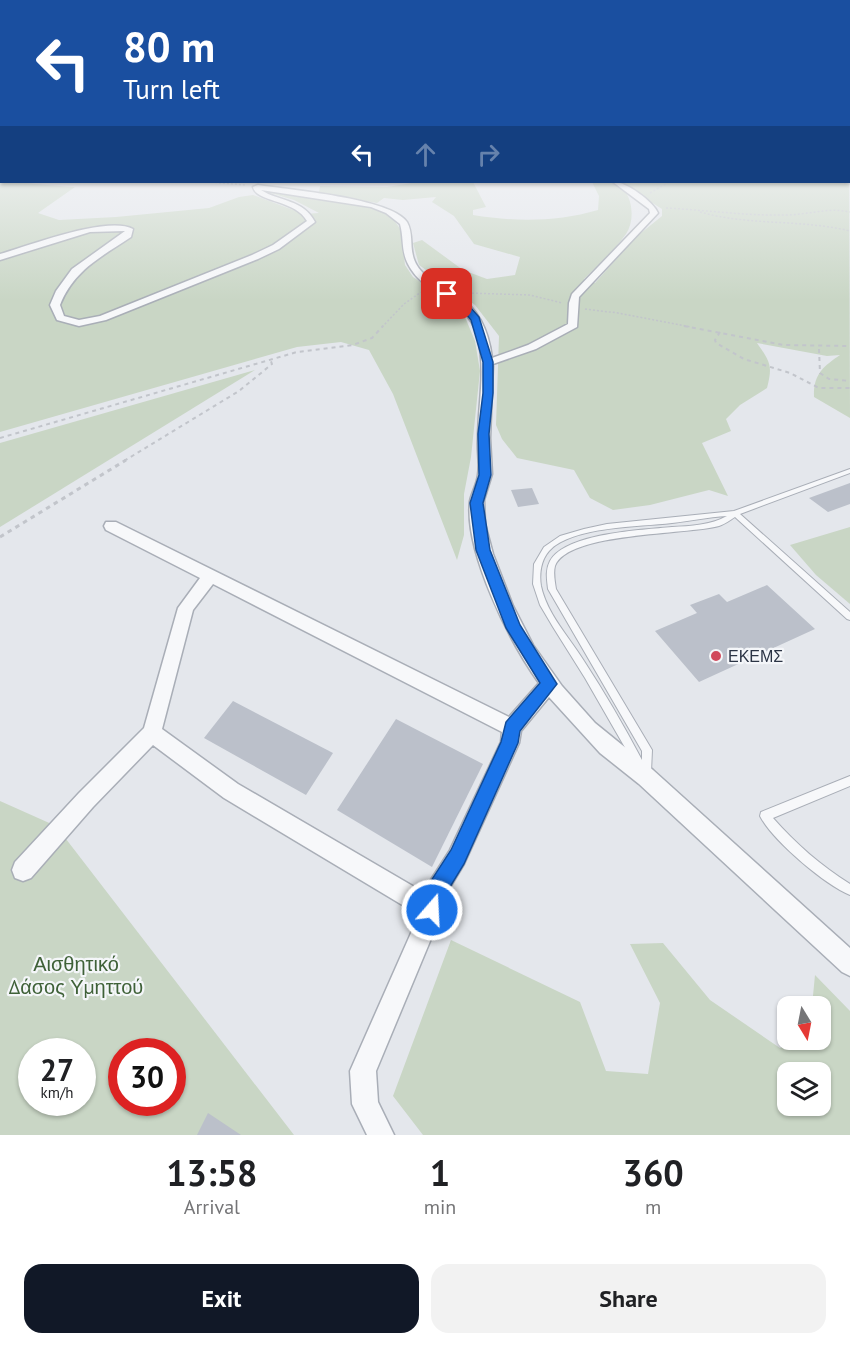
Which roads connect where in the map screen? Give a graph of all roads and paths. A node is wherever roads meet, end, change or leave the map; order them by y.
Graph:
1 (263, 194) edge
2 (316, 194) edge
3 (631, 194) edge
4 (650, 194) edge
5 (638, 202) junction
6 (652, 208) junction
7 (698, 211) junction
8 (850, 212) edge
9 (850, 231) edge
10 (0, 257) edge
11 (434, 287) junction
12 (447, 294) junction
13 (574, 309) junction
14 (720, 332) junction
15 (850, 346) edge
16 (819, 349) junction
17 (270, 359) junction
18 (488, 362) junction
19 (850, 381) edge
20 (850, 388) edge
21 (0, 438) edge
22 (850, 471) edge
23 (735, 513) junction
24 (111, 526) dead end
25 (579, 531) junction
26 (0, 537) edge
27 (586, 540) junction
28 (212, 575) junction
29 (850, 617) edge
30 (549, 684) junction
31 (512, 728) junction
32 (152, 733) junction
33 (646, 777) junction
34 (850, 781) edge
35 (23, 870) dead end
36 (850, 890) edge
37 (432, 910) junction
38 (850, 964) edge
39 (381, 1135) edge

1 - 10 street
2 - 11 street
3 - 5 street
4 - 5 path
5 - 6 street
6 - 7 path
6 - 13 street
7 - 8 path
7 - 9 path
11 - 12 street
11 - 17 path
12 - 13 path
12 - 18 street
13 - 14 path
13 - 18 street
14 - 16 path
14 - 20 path
15 - 16 path
16 - 19 path
17 - 21 path
17 - 26 path
18 - 30 street
22 - 23 lane
23 - 25 lane
23 - 27 lane
23 - 29 lane
24 - 28 street
25 - 27 lane
25 - 33 lane
27 - 33 lane
28 - 31 street
28 - 32 street
30 - 31 street
30 - 33 street
31 - 37 street
32 - 35 street
32 - 37 street
33 - 38 street
34 - 36 lane
37 - 39 street

